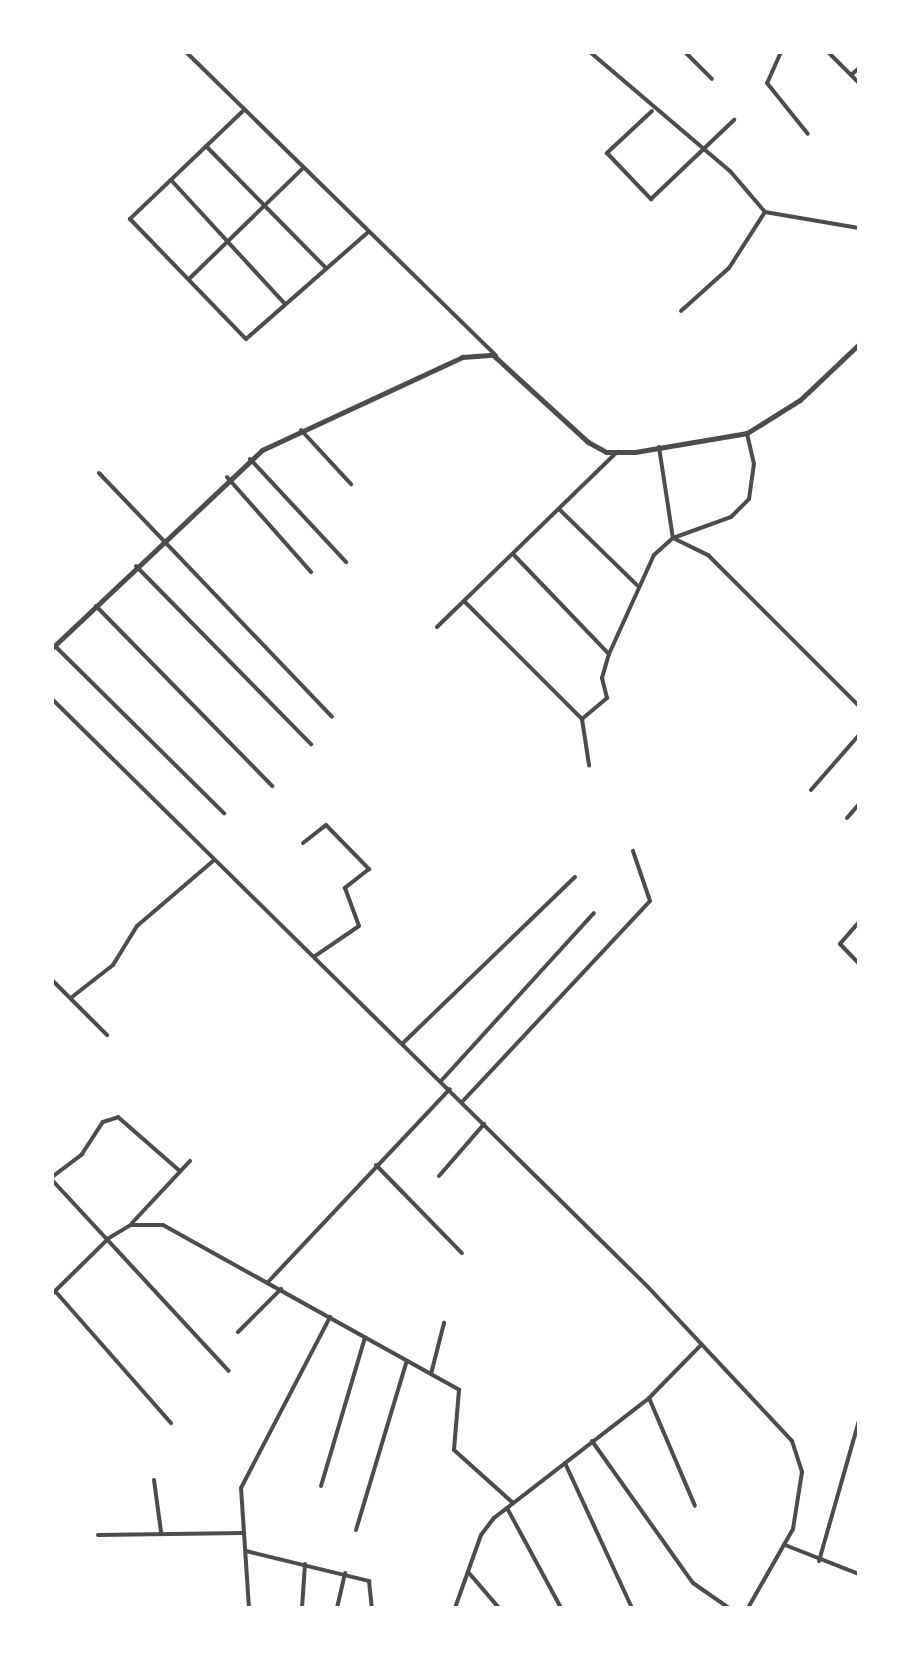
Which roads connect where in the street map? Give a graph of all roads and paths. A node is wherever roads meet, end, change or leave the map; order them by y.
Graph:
1 (186, 52) edge
2 (590, 52) edge
3 (685, 52) edge
4 (781, 52) edge
5 (828, 52) edge
6 (859, 68) edge
7 (851, 75) junction
8 (712, 79) dead end
9 (859, 83) edge
10 (244, 110) junction
11 (652, 111) junction
12 (734, 120) dead end
13 (808, 134) dead end
14 (206, 146) junction
15 (706, 150) junction
16 (302, 169) junction
17 (171, 180) junction
18 (265, 206) junction
19 (765, 212) junction
20 (859, 228) edge
21 (367, 233) junction
22 (228, 242) junction
23 (326, 268) junction
24 (189, 279) junction
25 (285, 304) junction
26 (681, 311) dead end
27 (859, 344) edge
28 (501, 361) junction
29 (301, 430) junction
30 (747, 433) junction
31 (659, 447) junction
32 (618, 452) junction
33 (250, 459) junction
34 (99, 473) dead end
35 (227, 477) junction
36 (351, 484) dead end
37 (559, 509) junction
38 (164, 538) junction
39 (673, 538) junction
40 (513, 554) junction
41 (346, 562) dead end
42 (136, 566) junction
43 (311, 572) dead end
44 (637, 585) junction
45 (464, 601) junction
46 (96, 606) junction
47 (437, 627) dead end
48 (53, 647) edge
49 (609, 654) junction
50 (52, 699) edge
51 (859, 706) edge
52 (332, 717) dead end
53 (582, 719) junction
54 (859, 735) edge
55 (311, 744) dead end
56 (589, 765) dead end
57 (272, 786) dead end
58 (811, 790) dead end
59 (859, 804) edge
60 (224, 813) dead end
61 (847, 818) dead end
62 (303, 843) dead end
63 (633, 851) dead end
64 (213, 861) junction
65 (575, 877) dead end
66 (594, 913) dead end
67 (859, 922) edge
68 (315, 956) junction
69 (859, 964) edge
70 (52, 980) edge
71 (72, 997) junction
72 (107, 1035) dead end
73 (403, 1043) junction
74 (441, 1081) junction
75 (450, 1089) junction
76 (462, 1102) junction
77 (484, 1124) junction
78 (190, 1161) dead end
79 (376, 1165) junction
80 (180, 1171) junction
81 (439, 1176) dead end
82 (52, 1179) edge
83 (131, 1225) junction
84 (109, 1238) junction
85 (462, 1253) dead end
86 (268, 1282) junction
87 (281, 1289) junction
88 (54, 1292) edge
89 (330, 1317) junction
90 (444, 1323) dead end
91 (238, 1332) dead end
92 (365, 1337) junction
93 (702, 1344) junction
94 (406, 1363) junction
95 (229, 1371) dead end
96 (431, 1374) junction
97 (649, 1398) junction
98 (859, 1421) edge
99 (171, 1423) dead end
100 (592, 1441) junction
101 (565, 1463) junction
102 (154, 1480) dead end
103 (321, 1486) dead end
104 (513, 1503) junction
105 (695, 1506) dead end
106 (507, 1508) junction
107 (356, 1530) dead end
108 (161, 1532) junction
109 (243, 1533) junction
110 (98, 1535) dead end
111 (785, 1545) junction
112 (246, 1551) junction
113 (819, 1561) junction
114 (305, 1564) junction
115 (469, 1572) junction
116 (345, 1573) junction
117 (859, 1574) edge
118 (249, 1608) edge
119 (302, 1608) edge
120 (337, 1608) edge
121 (372, 1608) edge
122 (455, 1608) edge
123 (499, 1608) edge
124 (561, 1608) edge
125 (632, 1608) edge
126 (729, 1608) edge
127 (748, 1608) edge

1 - 10 street
2 - 11 street
3 - 8 street
4 - 13 street
5 - 7 street
6 - 7 street
7 - 9 street
10 - 14 street
10 - 16 street
11 - 15 street
11 - 15 street
12 - 15 street
14 - 17 street
14 - 18 street
15 - 19 street
16 - 18 street
16 - 21 street
17 - 22 street
17 - 24 street
18 - 22 street
18 - 23 street
19 - 20 street
19 - 26 street
21 - 23 street
21 - 28 street
22 - 24 street
22 - 25 street
23 - 25 street
24 - 25 street
27 - 30 street
28 - 29 street
28 - 32 street
29 - 33 street
29 - 36 street
30 - 31 street
30 - 39 street
31 - 32 street
31 - 39 street
32 - 37 street
33 - 35 street
33 - 41 street
34 - 38 street
35 - 38 street
35 - 43 street
37 - 40 street
37 - 44 street
38 - 42 street
38 - 52 street
39 - 44 street
39 - 51 street
40 - 45 street
40 - 49 street
42 - 46 street
42 - 55 street
44 - 49 street
45 - 47 street
45 - 53 street
46 - 48 street
46 - 57 street
48 - 60 street
49 - 53 street
50 - 64 street
53 - 56 street
54 - 58 street
59 - 61 street
62 - 68 street
63 - 76 street
64 - 68 street
64 - 71 street
65 - 73 street
66 - 74 street
67 - 69 street
68 - 73 street
70 - 71 street
71 - 72 street
73 - 74 street
74 - 75 street
75 - 76 street
75 - 79 street
76 - 77 street
77 - 81 street
77 - 93 street
78 - 80 street
79 - 85 street
79 - 86 street
80 - 82 street
80 - 83 street
82 - 84 street
83 - 84 street
83 - 86 street
84 - 88 street
84 - 95 street
86 - 87 street
87 - 89 street
87 - 91 street
88 - 99 street
89 - 92 street
89 - 109 street
90 - 96 street
92 - 94 street
92 - 103 street
93 - 97 street
93 - 111 street
94 - 96 street
94 - 107 street
96 - 104 street
97 - 100 street
97 - 105 street
98 - 113 street
100 - 101 street
100 - 126 street
101 - 104 street
101 - 125 street
102 - 108 street
104 - 106 street
106 - 115 street
106 - 124 street
108 - 109 street
108 - 110 street
109 - 112 street
111 - 113 street
111 - 127 street
112 - 114 street
112 - 118 street
113 - 117 street
114 - 116 street
114 - 119 street
115 - 122 street
115 - 123 street
116 - 120 street
116 - 121 street

